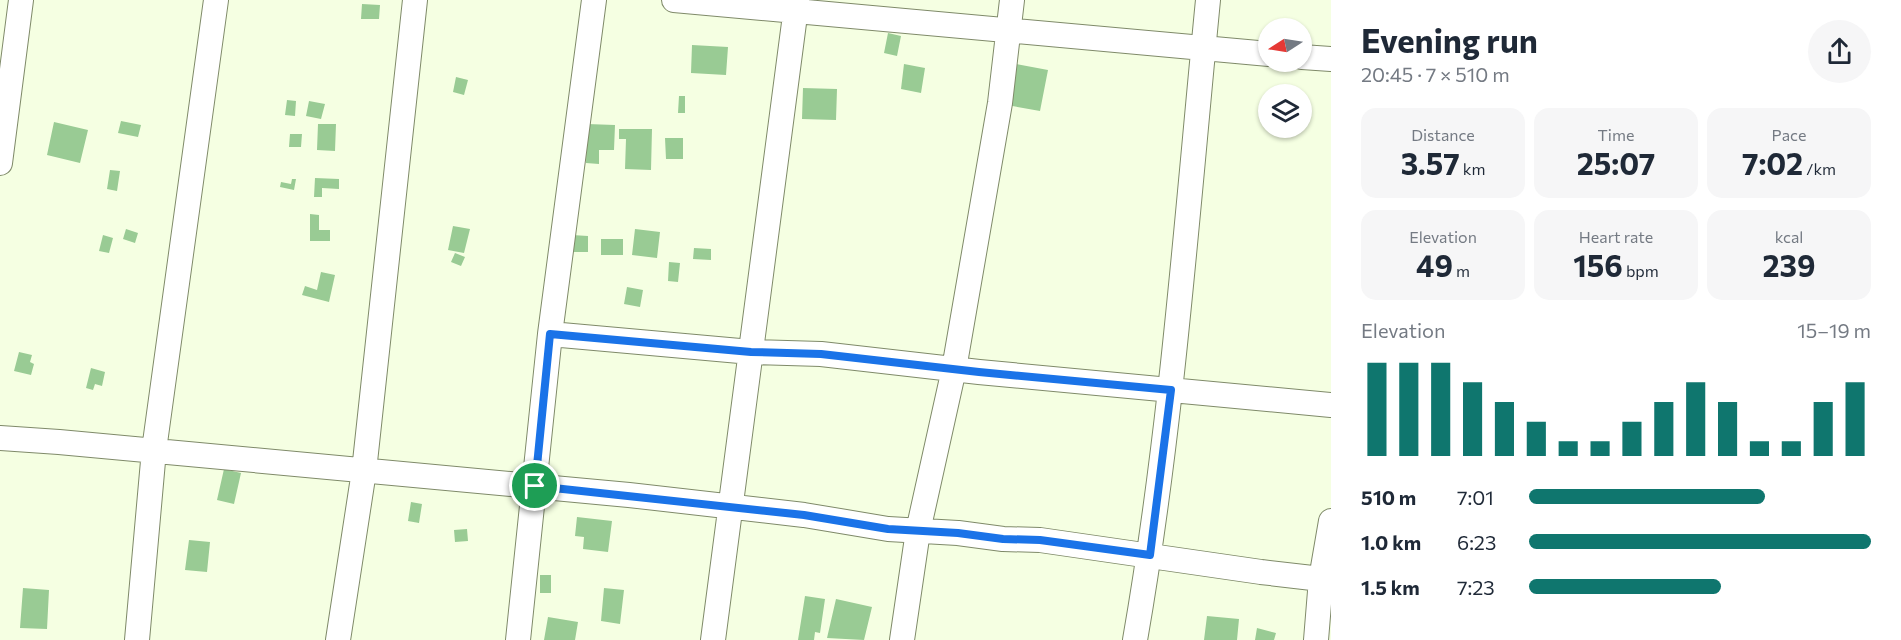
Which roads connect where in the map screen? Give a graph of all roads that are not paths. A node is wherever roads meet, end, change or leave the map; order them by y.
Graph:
1 (21, 0) edge
2 (216, 0) edge
3 (415, 0) edge
4 (594, 0) edge
5 (674, 0) edge
6 (1012, 0) edge
7 (1208, 0) edge
8 (796, 6) edge
9 (1008, 31) junction
10 (1204, 48) junction
11 (1258, 53) edge
12 (1312, 58) edge
13 (1331, 59) edge
14 (0, 163) edge
15 (550, 334) junction
16 (751, 352) junction
17 (954, 369) junction
18 (1171, 390) junction
19 (1331, 405) edge
20 (0, 438) edge
21 (154, 450) junction
22 (364, 471) junction
23 (535, 486) junction
24 (730, 507) junction
25 (1331, 521) edge
26 (918, 531) junction
27 (1150, 555) junction
28 (1321, 579) junction
29 (137, 640) edge
30 (338, 640) edge
31 (518, 640) edge
32 (713, 640) edge
33 (902, 640) edge
34 (1135, 640) edge
35 (1316, 640) edge

1 - 14 street
2 - 21 street
3 - 22 street
4 - 15 street
5 - 8 street
6 - 9 street
7 - 10 street
8 - 9 street
8 - 16 street
9 - 10 street
9 - 17 street
10 - 11 street
10 - 18 street
12 - 13 street
15 - 16 street
15 - 23 street
16 - 17 street
16 - 24 street
17 - 18 street
17 - 26 street
18 - 19 street
18 - 27 street
20 - 21 street
21 - 22 street
21 - 29 street
22 - 23 street
22 - 30 street
23 - 24 street
23 - 31 street
24 - 26 street
24 - 32 street
25 - 28 street
26 - 27 street
26 - 33 street
27 - 28 street
27 - 34 street
28 - 35 street

